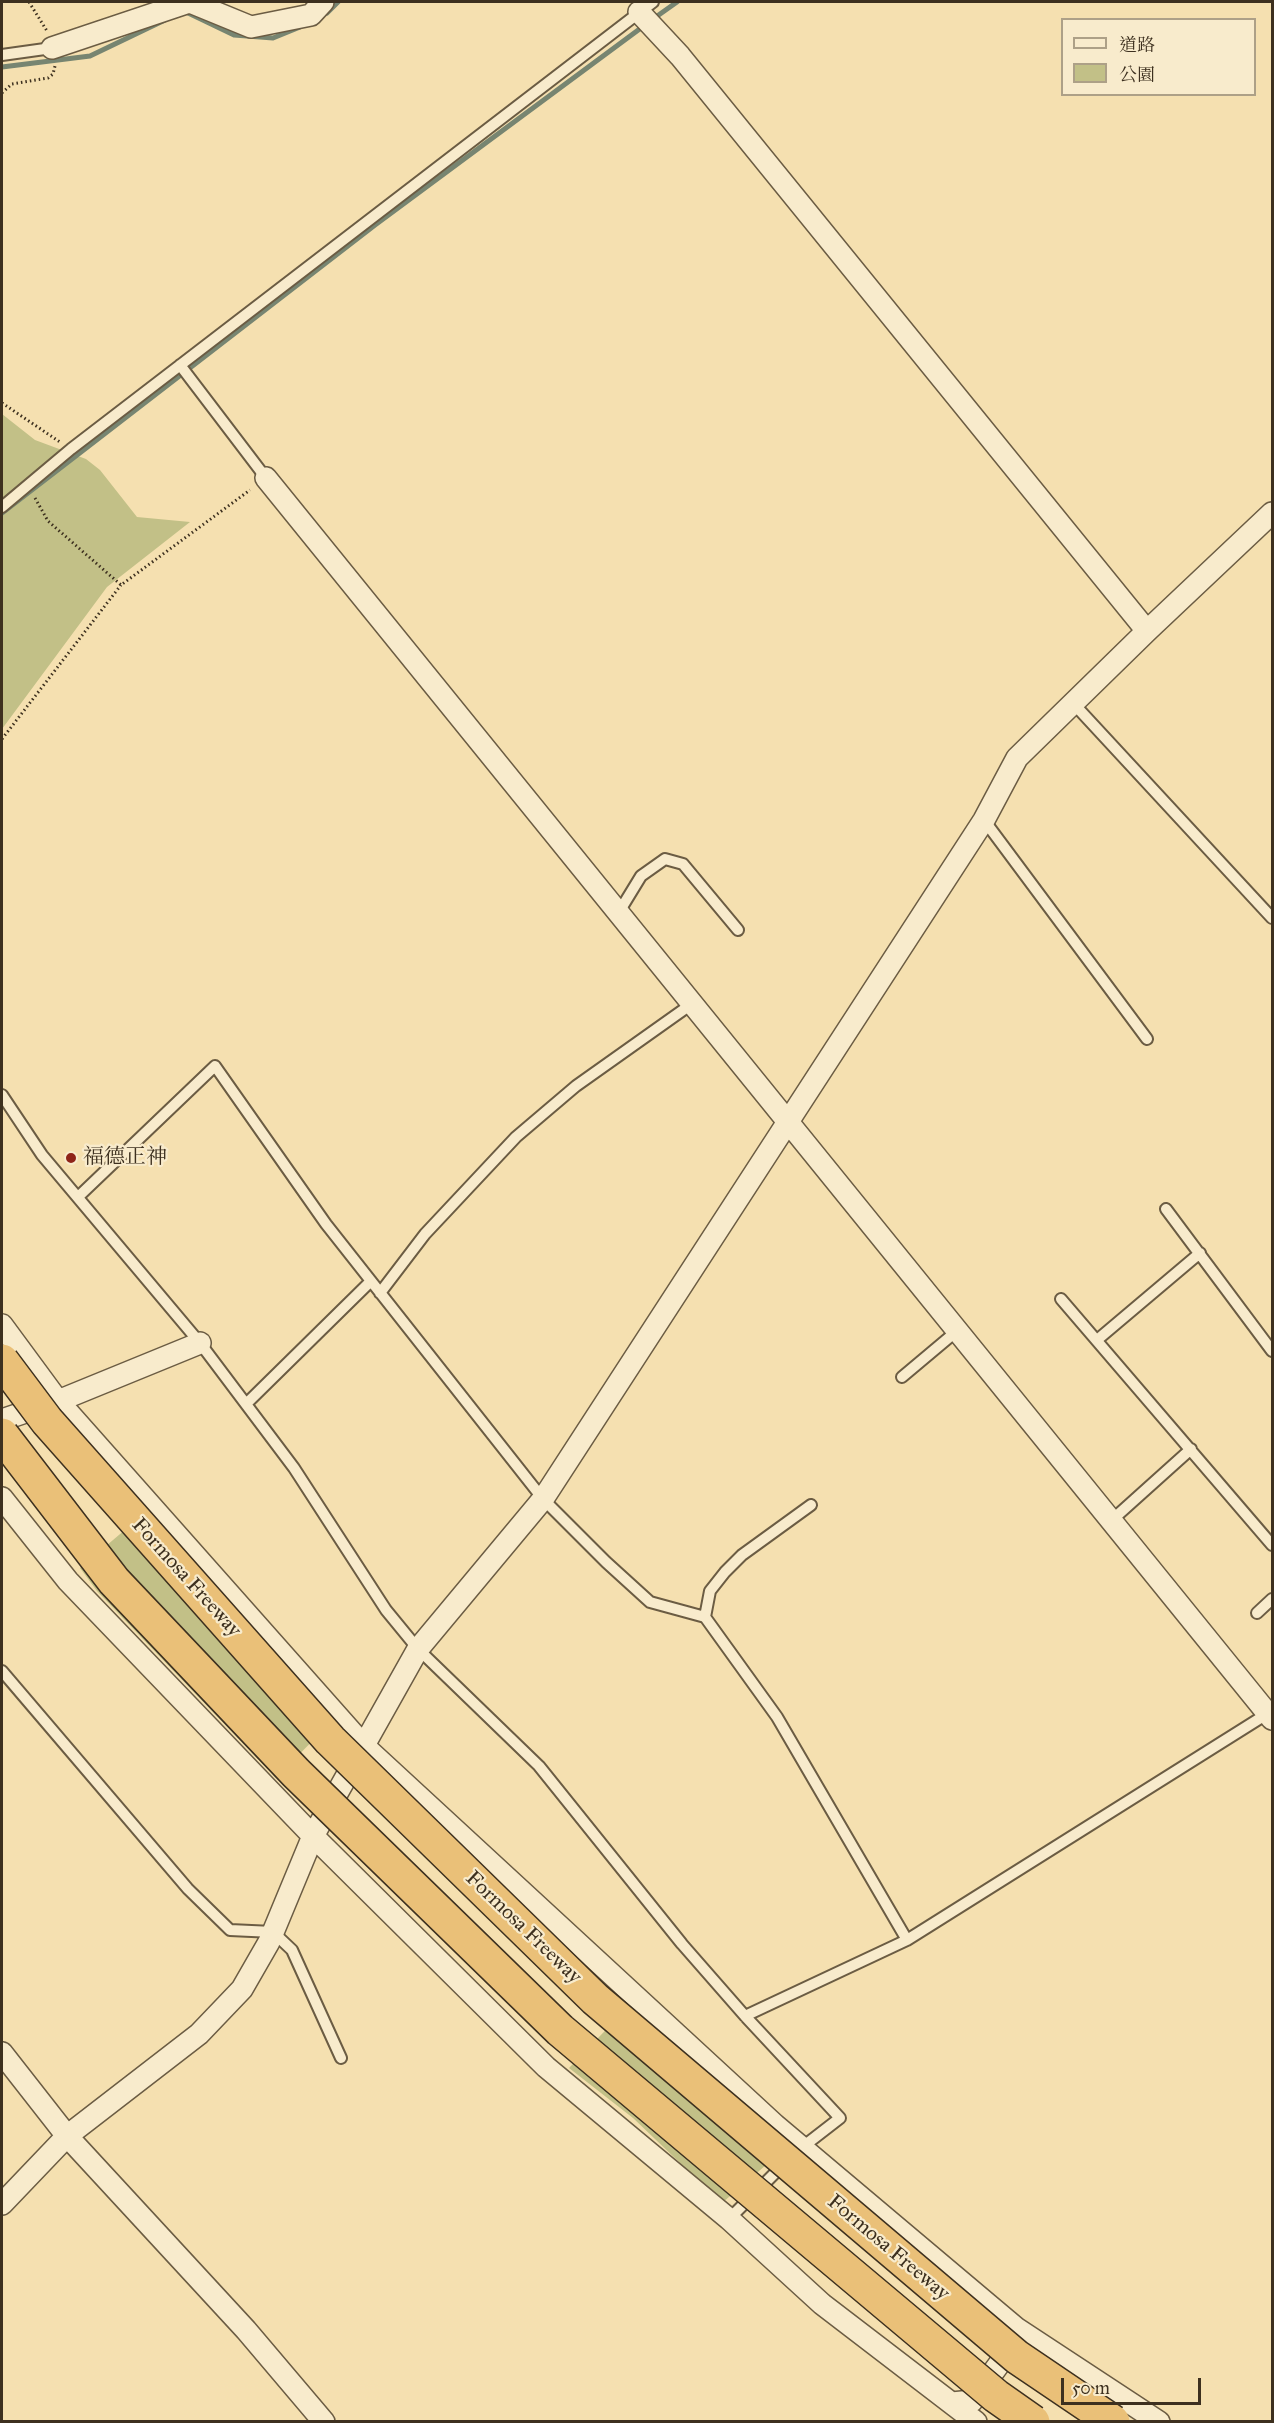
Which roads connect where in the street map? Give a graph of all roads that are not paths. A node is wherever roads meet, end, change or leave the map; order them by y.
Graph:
1 (189, 2) edge
2 (323, 2) edge
3 (647, 14) edge
4 (2, 55) edge
5 (54, 58) joint
6 (181, 365) junction
7 (266, 478) joint
8 (2, 507) edge
9 (1272, 513) edge
10 (1147, 630) junction
11 (1073, 703) junction
12 (984, 820) junction
13 (619, 912) junction
14 (1272, 918) edge
15 (738, 930) dead end
16 (693, 1003) junction
17 (1147, 1039) dead end
18 (2, 1095) edge
19 (790, 1122) junction
20 (78, 1197) junction
21 (1166, 1209) dead end
22 (1200, 1253) junction
23 (371, 1281) junction
24 (380, 1293) junction
25 (1061, 1299) dead end
26 (2, 1325) edge
27 (958, 1330) junction
28 (1097, 1340) junction
29 (200, 1343) junction
30 (1272, 1351) edge
31 (2, 1361) edge
32 (902, 1377) dead end
33 (58, 1401) junction
34 (246, 1404) junction
35 (2, 1420) edge
36 (2, 1435) edge
37 (1191, 1449) junction
38 (2, 1498) edge
39 (543, 1499) junction
40 (811, 1505) dead end
41 (1112, 1520) junction
42 (1272, 1545) edge
43 (1272, 1599) edge
44 (1257, 1613) dead end
45 (705, 1617) junction
46 (418, 1649) junction
47 (2, 1671) edge
48 (1271, 1714) edge
49 (364, 1746) junction
50 (313, 1836) junction
51 (273, 1932) junction
52 (907, 1940) junction
53 (745, 2016) junction
54 (2, 2053) edge
55 (341, 2058) dead end
56 (67, 2136) junction
57 (802, 2147) junction
58 (2, 2204) edge
59 (729, 2219) junction
60 (1016, 2328) junction
61 (1047, 2348) junction
62 (952, 2403) junction
63 (324, 2421) edge
64 (976, 2421) edge
65 (985, 2421) edge
66 (1033, 2421) edge
67 (1113, 2421) edge
68 (1159, 2421) edge

1 - 2 street
1 - 5 street
3 - 6 lane
3 - 10 street
4 - 5 lane
6 - 7 lane
6 - 8 lane
7 - 13 street
9 - 10 street
10 - 11 street
11 - 12 street
11 - 14 lane
12 - 17 lane
12 - 19 street
13 - 15 lane
13 - 16 street
16 - 19 street
16 - 24 lane
18 - 20 lane
19 - 27 street
19 - 39 street
20 - 23 lane
20 - 29 lane
21 - 22 lane
22 - 28 lane
22 - 30 lane
23 - 24 lane
23 - 34 lane
24 - 39 lane
25 - 28 lane
26 - 33 street
27 - 32 lane
27 - 41 street
28 - 37 lane
29 - 33 street
29 - 34 lane
31 - 67 highway, Formosa Freeway, bridge
33 - 35 street
33 - 49 street
34 - 46 lane
36 - 66 highway, Formosa Freeway, bridge
37 - 41 lane
37 - 42 lane
38 - 50 street
39 - 45 lane
39 - 46 street
40 - 45 lane
41 - 48 street
43 - 44 lane
45 - 52 lane
46 - 49 street
46 - 53 lane
47 - 51 lane
48 - 52 lane
49 - 50 street
49 - 57 street
50 - 51 street
50 - 59 street
51 - 55 lane
51 - 56 street
52 - 53 lane
53 - 57 lane
54 - 56 street
56 - 58 street
56 - 63 street
57 - 59 lane
57 - 60 street
59 - 62 street
60 - 61 street
60 - 62 street
61 - 65 street
61 - 68 street
62 - 64 street

